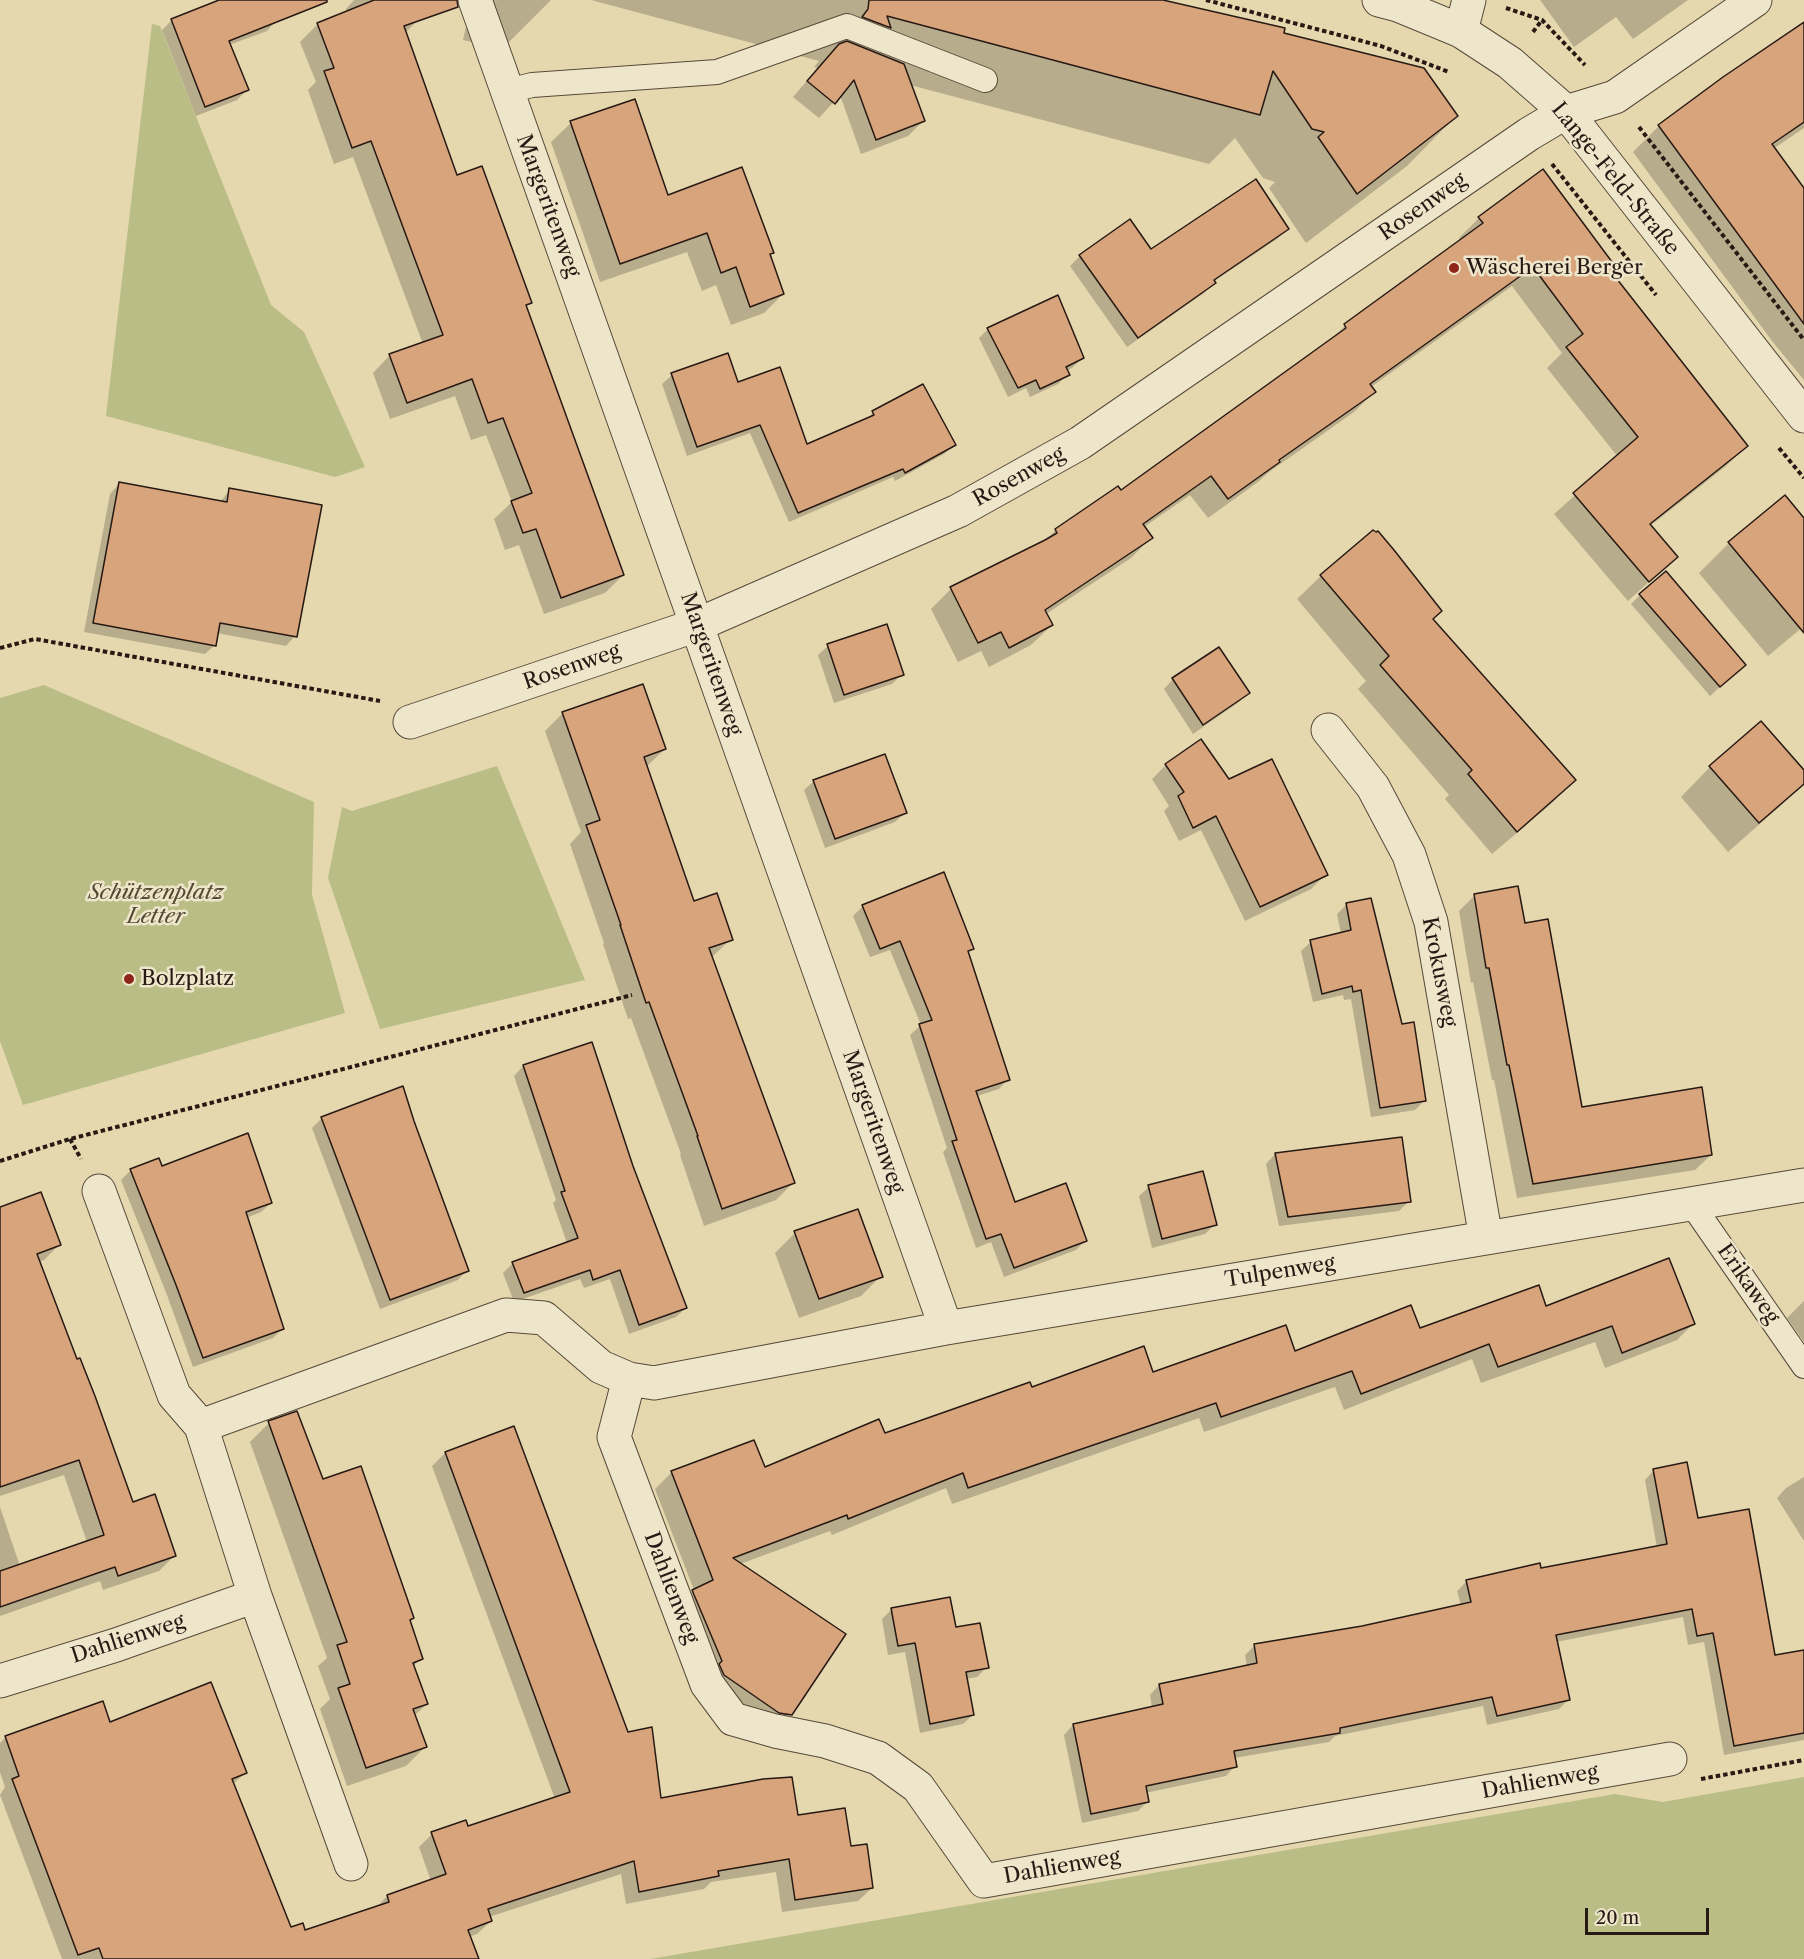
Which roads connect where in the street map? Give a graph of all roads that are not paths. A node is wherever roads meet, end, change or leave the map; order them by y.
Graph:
1 (476, 0) edge
2 (1379, 0) edge
3 (1755, 0) edge
4 (1476, 12) edge
5 (985, 80) dead end
6 (508, 91) junction
7 (1566, 112) junction
8 (1804, 416) edge
9 (697, 625) junction
10 (410, 722) road end
11 (1328, 730) dead end
12 (1804, 1185) edge
13 (99, 1191) dead end
14 (1691, 1203) junction
15 (1486, 1238) junction
16 (946, 1328) junction
17 (1804, 1366) edge
18 (629, 1379) junction
19 (201, 1426) junction
20 (255, 1596) junction
21 (0, 1681) edge
22 (1670, 1759) road end
23 (351, 1864) dead end

1 - 6 street, Margeritenweg
2 - 4 street, Lange-Feld-Straße
3 - 7 street, Rosenweg
4 - 7 street, Lange-Feld-Straße
5 - 6 lane
6 - 9 street, Margeritenweg
7 - 8 street, Lange-Feld-Straße
7 - 9 street, Rosenweg
9 - 10 street, Rosenweg
9 - 16 street, Margeritenweg
11 - 15 street, Krokusweg
12 - 14 street, Tulpenweg
13 - 19 street
14 - 15 street, Tulpenweg
14 - 17 lane, Erikaweg
15 - 16 street, Tulpenweg
16 - 18 street, Tulpenweg
18 - 19 street
18 - 22 street, Dahlienweg
19 - 20 street
20 - 21 street, Dahlienweg
20 - 23 street

